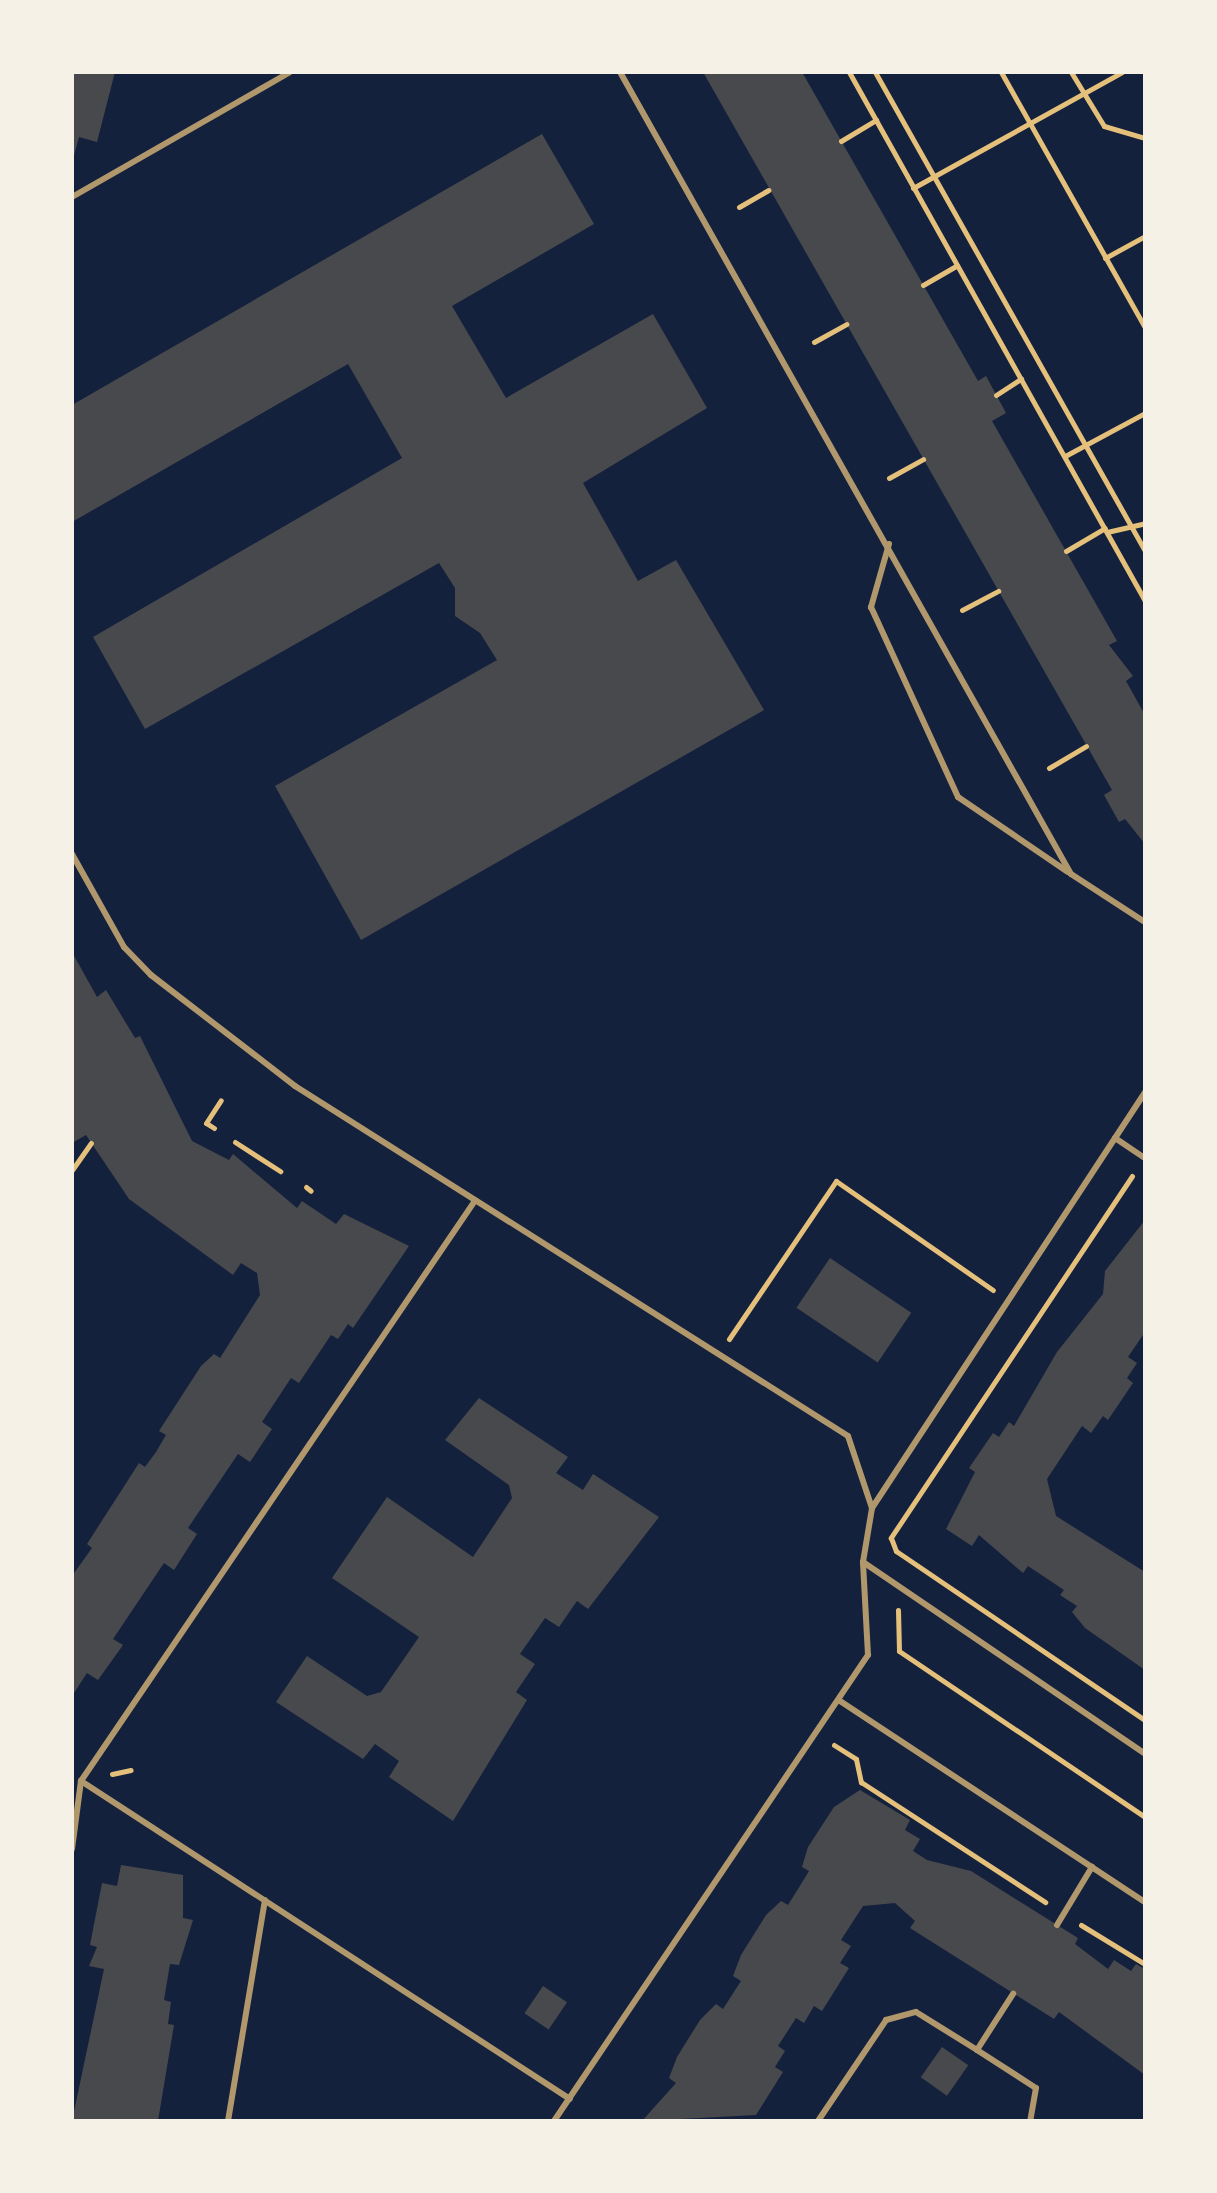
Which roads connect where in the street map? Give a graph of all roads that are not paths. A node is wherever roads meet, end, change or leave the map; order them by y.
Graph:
1 (290, 72) edge
2 (620, 72) edge
3 (72, 197) edge
4 (889, 544) junction
5 (72, 854) edge
6 (1071, 874) junction
7 (1145, 922) edge
8 (1145, 1092) edge
9 (1115, 1138) junction
10 (1145, 1158) edge
11 (474, 1202) junction
12 (872, 1508) junction
13 (863, 1562) junction
14 (840, 1701) junction
15 (1145, 1754) edge
16 (81, 1781) junction
17 (72, 1849) edge
18 (1092, 1867) junction
19 (265, 1900) junction
20 (1145, 1902) edge
21 (1057, 1925) dead end
22 (1013, 1994) dead end
23 (977, 2050) junction
24 (570, 2099) junction
25 (228, 2121) edge
26 (554, 2121) edge
27 (818, 2121) edge
28 (1030, 2121) edge

1 - 3 lane
2 - 4 lane
4 - 6 lane
4 - 6 lane
5 - 11 lane
6 - 7 lane
8 - 9 lane
9 - 10 lane
9 - 12 lane
11 - 12 lane
11 - 16 lane
12 - 13 lane
13 - 14 lane
13 - 15 lane
14 - 18 lane
14 - 24 lane
16 - 17 lane
16 - 19 lane
18 - 20 lane
18 - 21 lane
19 - 24 lane
19 - 25 lane
22 - 23 lane
23 - 27 lane
23 - 28 lane
24 - 26 lane

